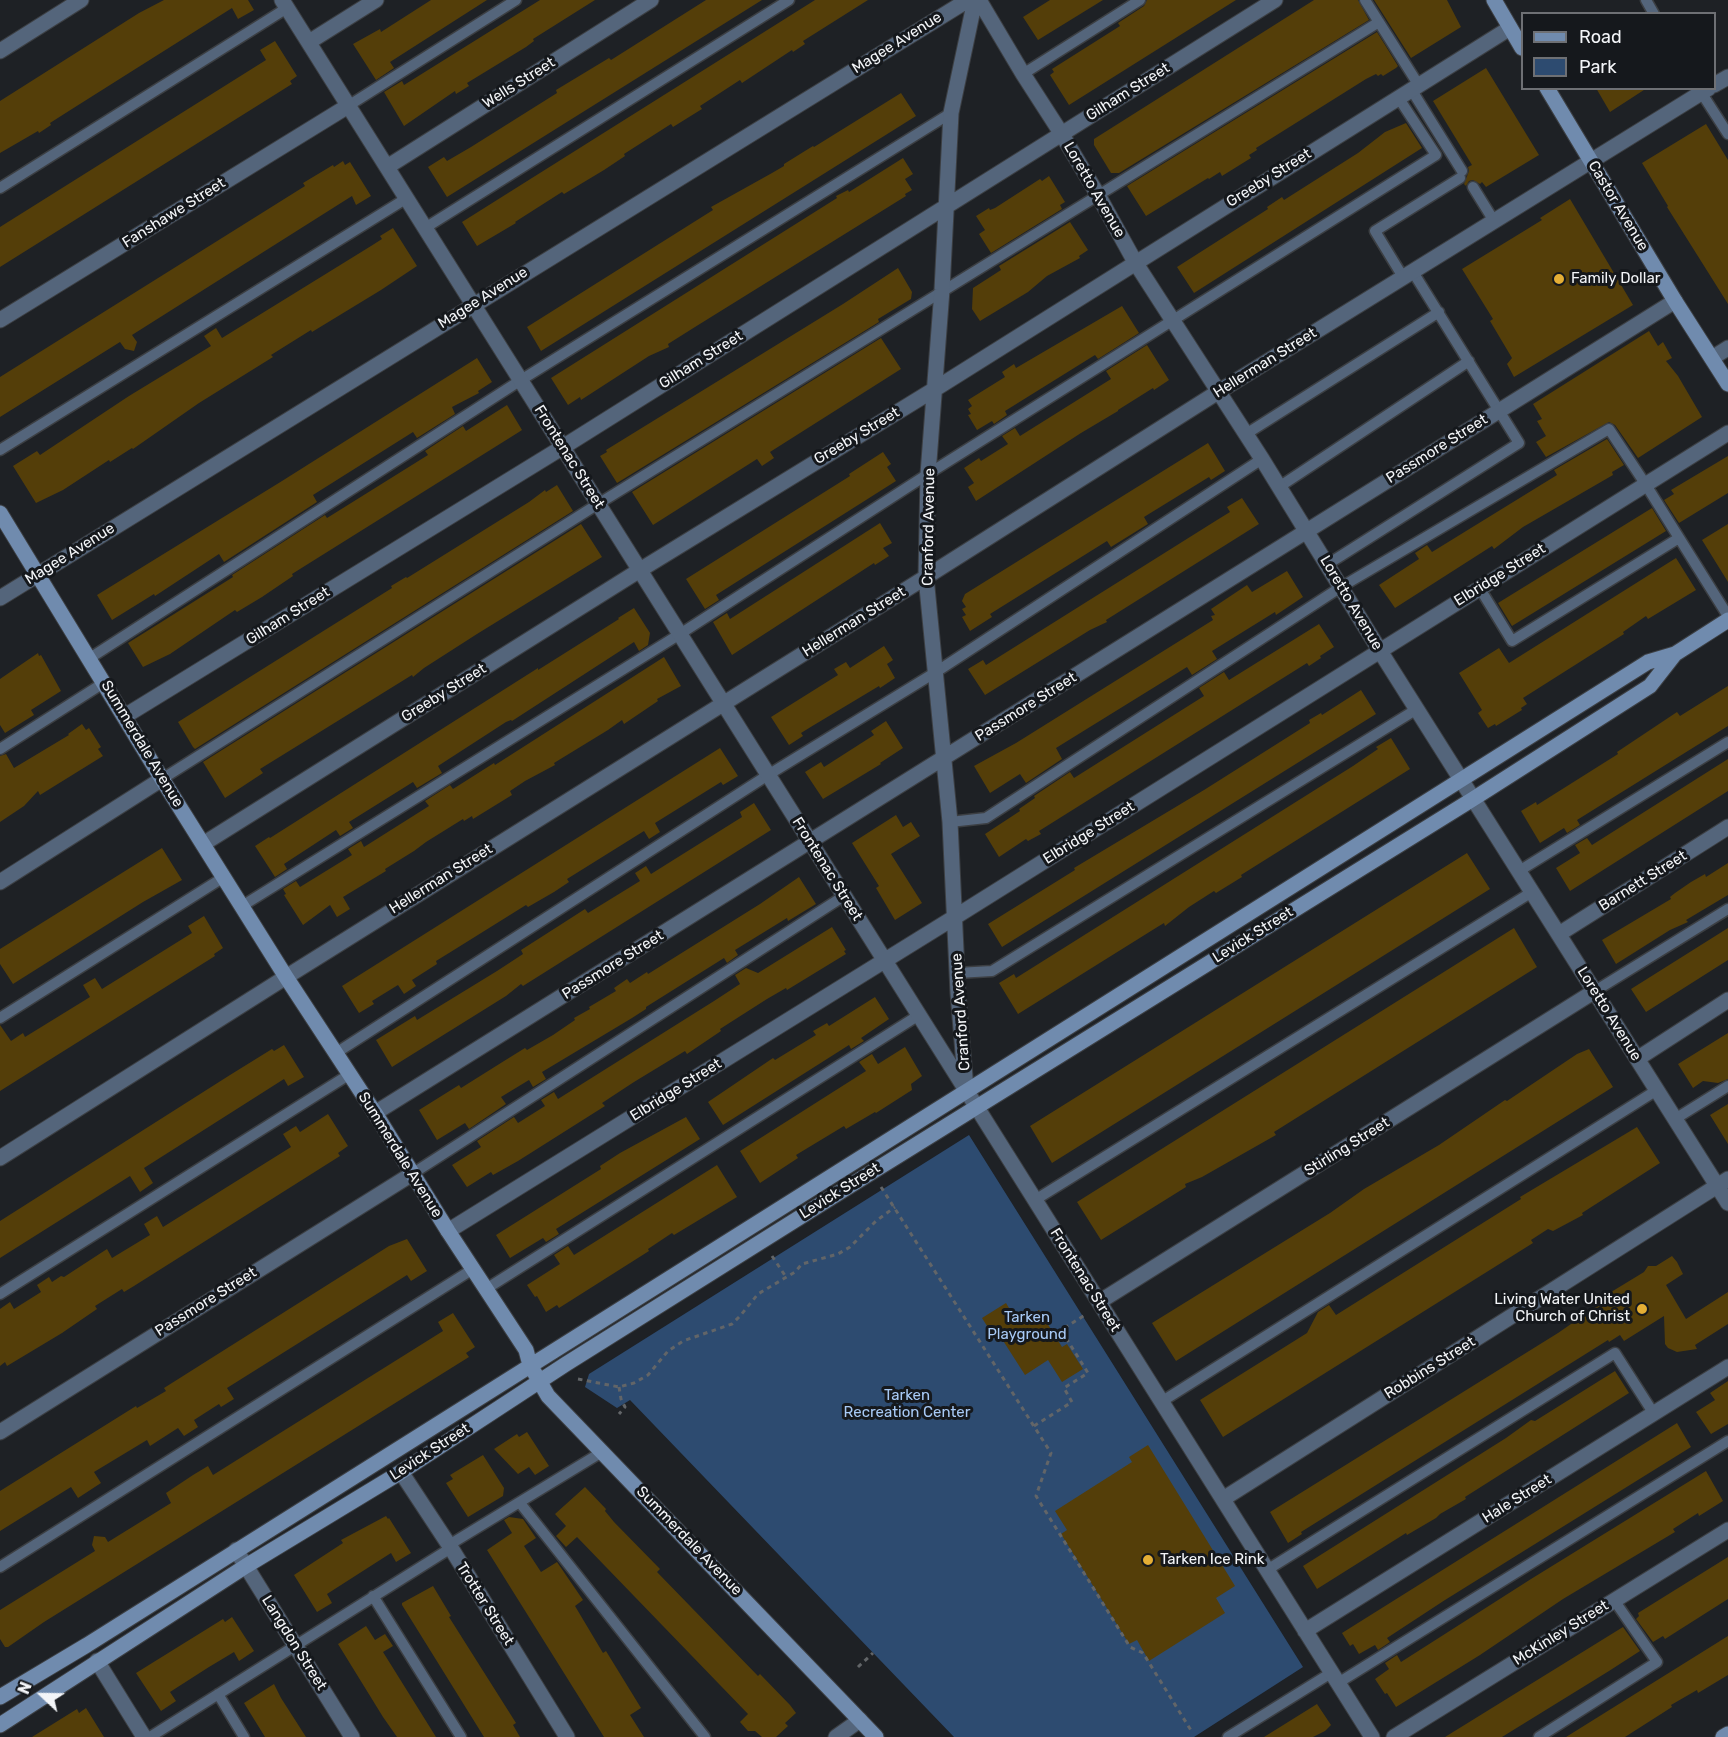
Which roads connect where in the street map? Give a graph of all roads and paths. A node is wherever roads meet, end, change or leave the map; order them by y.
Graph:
1 (81, 0) edge
2 (376, 0) edge
3 (516, 0) edge
4 (651, 0) edge
5 (789, 0) edge
6 (968, 0) edge
7 (977, 0) edge
8 (1140, 0) edge
9 (1275, 0) edge
10 (1365, 0) edge
11 (1494, 0) edge
12 (285, 4) edge
13 (1379, 22) junction
14 (1510, 28) junction
15 (309, 42) junction
16 (1521, 46) edge
17 (0, 51) edge
18 (1023, 74) junction
19 (1409, 90) junction
20 (1548, 90) edge
21 (1704, 90) edge
22 (1706, 90) edge
23 (348, 106) junction
24 (951, 113) junction
25 (1061, 133) junction
26 (1728, 134) edge
27 (1591, 162) junction
28 (387, 166) junction
29 (0, 188) edge
30 (1473, 188) dead end
31 (1098, 195) junction
32 (406, 198) junction
33 (947, 207) junction
34 (1494, 221) junction
35 (425, 228) junction
36 (1135, 262) junction
37 (1408, 274) junction
38 (942, 290) junction
39 (1675, 301) junction
40 (473, 304) junction
41 (1438, 312) junction
42 (0, 320) edge
43 (1172, 320) junction
44 (1728, 348) edge
45 (1712, 358) junction
46 (1469, 361) junction
47 (521, 380) junction
48 (1728, 384) edge
49 (934, 389) junction
50 (1218, 392) junction
51 (1500, 410) junction
52 (1728, 433) edge
53 (1246, 434) junction
54 (563, 447) junction
55 (0, 450) edge
56 (1262, 459) junction
57 (928, 474) junction
58 (1646, 484) junction
59 (1280, 487) junction
60 (598, 504) junction
61 (0, 513) edge
62 (1307, 531) junction
63 (1679, 538) junction
64 (1328, 564) junction
65 (639, 570) junction
66 (38, 573) junction
67 (926, 578) junction
68 (1341, 587) junction
69 (1479, 588) junction
70 (0, 598) edge
71 (1728, 618) edge
72 (680, 634) junction
73 (1380, 651) junction
74 (1675, 654) junction
75 (90, 658) junction
76 (936, 672) junction
77 (105, 682) junction
78 (723, 703) junction
79 (1417, 709) junction
80 (125, 716) junction
81 (1728, 742) edge
82 (0, 749) edge
83 (945, 758) junction
84 (768, 775) junction
85 (162, 779) junction
86 (1461, 781) junction
87 (1473, 799) junction
88 (950, 822) junction
89 (1728, 827) edge
90 (810, 842) junction
91 (203, 844) junction
92 (1519, 871) junction
93 (224, 877) junction
94 (0, 882) edge
95 (1532, 892) junction
96 (844, 896) junction
97 (242, 906) junction
98 (1728, 909) edge
99 (955, 917) junction
100 (1559, 934) junction
101 (1217, 935) junction
102 (1226, 951) junction
103 (884, 960) junction
104 (957, 974) junction
105 (286, 976) junction
106 (1595, 991) junction
107 (1728, 1000) edge
108 (919, 1015) junction
109 (0, 1018) edge
110 (336, 1053) junction
111 (1637, 1059) junction
112 (350, 1074) junction
113 (1728, 1086) edge
114 (1657, 1090) junction
115 (967, 1092) junction
116 (976, 1107) junction
117 (375, 1113) junction
118 (1675, 1119) junction
119 (0, 1158) edge
120 (412, 1173) junction
121 (1722, 1182) edge
122 (881, 1186) dead end
123 (1035, 1200) junction
124 (1728, 1203) edge
125 (895, 1207) junction
126 (447, 1231) junction
127 (772, 1256) dead end
128 (473, 1269) junction
129 (786, 1277) junction
130 (486, 1289) junction
131 (0, 1294) edge
132 (1099, 1302) junction
133 (1085, 1315) dead end
134 (530, 1365) junction
135 (1728, 1367) edge
136 (578, 1379) dead end
137 (540, 1381) junction
138 (619, 1387) junction
139 (1161, 1402) junction
140 (620, 1414) dead end
141 (1654, 1414) junction
142 (1034, 1426) junction
143 (0, 1432) edge
144 (1728, 1441) edge
145 (602, 1452) junction
146 (401, 1472) junction
147 (1222, 1499) junction
148 (520, 1503) junction
149 (1728, 1530) edge
150 (450, 1547) junction
151 (236, 1550) junction
152 (246, 1566) junction
153 (0, 1567) edge
154 (1267, 1570) junction
155 (373, 1596) junction
156 (1614, 1600) junction
157 (1305, 1631) junction
158 (295, 1645) junction
159 (873, 1653) dead end
160 (97, 1661) junction
161 (858, 1667) dead end
162 (1334, 1678) junction
163 (218, 1694) junction
164 (0, 1697) edge
165 (860, 1720) junction
166 (0, 1725) edge
167 (1192, 1732) dead end
168 (1728, 1734) edge
169 (144, 1737) edge
170 (150, 1737) edge
171 (244, 1737) edge
172 (352, 1737) edge
173 (461, 1737) edge
174 (567, 1737) edge
175 (705, 1737) edge
176 (836, 1737) edge
177 (876, 1737) edge
178 (1228, 1737) edge
179 (1371, 1737) edge
180 (1394, 1737) edge
181 (1539, 1737) edge
182 (1723, 1737) edge

1 - 17 street
2 - 15 street
3 - 23 lane
4 - 28 street, Wells Street
5 - 35 lane
6 - 40 street, Magee Avenue
7 - 18 street, Loretto Avenue
7 - 24 street, Cranford Avenue
8 - 18 lane
9 - 25 street, Gilham Street
10 - 13 lane
11 - 14 main road
12 - 15 street, Frontenac Street
12 - 29 lane
13 - 19 lane
13 - 31 lane
14 - 16 main road
14 - 19 street, Greeby Street
15 - 23 street, Frontenac Street
18 - 25 street, Loretto Avenue
19 - 36 street, Greeby Street
19 - 37 lane
19 - 43 lane
20 - 27 main road, Castor Avenue
21 - 27 street, Hellerman Street
22 - 26 lane
23 - 28 street, Frontenac Street
23 - 42 street, Fanshawe Street
24 - 33 street, Cranford Avenue
24 - 47 lane
25 - 31 street, Loretto Avenue
25 - 33 street, Gilham Street
27 - 34 street, Hellerman Street
27 - 39 main road, Castor Avenue
28 - 32 street, Frontenac Street
30 - 34 lane
31 - 36 street, Loretto Avenue
31 - 38 lane
32 - 35 street, Frontenac Street
32 - 55 lane
33 - 38 street, Cranford Avenue
33 - 54 street, Gilham Street
34 - 37 street, Hellerman Street
35 - 40 street, Frontenac Street
36 - 43 street, Loretto Avenue
36 - 49 street, Greeby Street
37 - 41 lane
37 - 50 street, Hellerman Street
38 - 49 street, Cranford Avenue
38 - 60 lane
39 - 45 main road, Castor Avenue
39 - 51 street, Passmore Street
40 - 47 street, Frontenac Street
40 - 66 street, Magee Avenue
41 - 46 lane
41 - 53 lane
43 - 50 street, Loretto Avenue
43 - 57 lane
44 - 45 street
45 - 48 main road, Castor Avenue
46 - 51 lane
46 - 59 lane
47 - 54 street, Frontenac Street
47 - 75 lane
49 - 57 street, Cranford Avenue
49 - 65 street, Greeby Street
50 - 53 street, Loretto Avenue
50 - 67 street, Hellerman Street
51 - 62 street, Passmore Street
51 - 64 lane
52 - 58 street, Elbridge Street
53 - 56 street, Loretto Avenue
54 - 60 street, Frontenac Street
54 - 80 street, Gilham Street
56 - 59 street, Loretto Avenue
56 - 76 lane
57 - 67 street, Cranford Avenue
57 - 72 lane
58 - 63 lane
58 - 68 lane
58 - 69 street, Elbridge Street
59 - 62 street, Loretto Avenue
60 - 65 street, Frontenac Street
60 - 85 lane
61 - 66 main road, Summerdale Avenue
62 - 64 street, Loretto Avenue
62 - 83 street, Passmore Street
63 - 69 lane
63 - 71 lane
64 - 68 street, Loretto Avenue
65 - 72 street, Frontenac Street
65 - 91 street, Greeby Street
66 - 70 street, Magee Avenue
66 - 75 main road, Summerdale Avenue
67 - 76 street, Cranford Avenue
67 - 78 street, Hellerman Street
68 - 73 street, Loretto Avenue
68 - 88 lane
69 - 73 street, Elbridge Street
71 - 74 main road, Levick Street
72 - 78 street, Frontenac Street
72 - 97 lane
73 - 79 street, Loretto Avenue
73 - 99 street, Elbridge Street
74 - 86 main road, Levick Street
74 - 87 main road, Levick Street
75 - 77 main road, Summerdale Avenue
76 - 83 street, Cranford Avenue
76 - 84 lane
77 - 80 main road, Summerdale Avenue
77 - 82 lane
78 - 84 street, Frontenac Street
78 - 105 street, Hellerman Street
79 - 86 street, Loretto Avenue
79 - 104 lane
80 - 85 main road, Summerdale Avenue
81 - 92 lane
83 - 88 street, Cranford Avenue
83 - 90 street, Passmore Street
84 - 90 street, Frontenac Street
84 - 110 lane
85 - 91 main road, Summerdale Avenue
85 - 94 street
86 - 87 street, Loretto Avenue
86 - 101 main road, Levick Street
87 - 92 street, Loretto Avenue
87 - 102 main road, Levick Street
88 - 99 street, Cranford Avenue
89 - 100 street, Barnett Street
90 - 96 street, Frontenac Street
90 - 117 street, Passmore Street
91 - 93 main road, Summerdale Avenue
92 - 95 street, Loretto Avenue
93 - 97 main road, Summerdale Avenue
93 - 109 lane
95 - 100 street, Loretto Avenue
95 - 123 lane
96 - 103 street, Frontenac Street
96 - 120 lane
97 - 105 main road, Summerdale Avenue
98 - 106 lane
99 - 103 street, Elbridge Street
99 - 104 street, Cranford Avenue
100 - 106 street, Loretto Avenue
101 - 102 main road
101 - 115 main road, Levick Street
102 - 116 main road, Levick Street
103 - 108 street, Frontenac Street
103 - 126 street, Elbridge Street
104 - 115 street, Cranford Avenue
105 - 110 main road, Summerdale Avenue
105 - 119 street, Hellerman Street
106 - 111 street, Loretto Avenue
106 - 132 street, Stirling Street
107 - 111 street
108 - 115 street, Frontenac Street
108 - 130 lane
110 - 112 main road, Summerdale Avenue
111 - 114 street, Loretto Avenue
112 - 117 main road, Summerdale Avenue
112 - 131 lane
113 - 118 lane
114 - 118 street, Loretto Avenue
114 - 139 lane
115 - 116 street, Frontenac Street
115 - 134 main road, Levick Street
116 - 123 street, Frontenac Street
116 - 137 main road, Levick Street
117 - 120 main road, Summerdale Avenue
118 - 121 street, Loretto Avenue
120 - 126 main road, Summerdale Avenue
120 - 143 street, Passmore Street
121 - 124 street, Loretto Avenue
121 - 147 street, Robbins Street
122 - 125 path
123 - 132 street, Frontenac Street
125 - 129 path
125 - 142 path
126 - 128 main road, Summerdale Avenue
127 - 129 path
128 - 130 main road, Summerdale Avenue
128 - 153 lane
129 - 138 path
130 - 134 main road, Summerdale Avenue
132 - 139 street, Frontenac Street
133 - 142 path
134 - 137 main road, Summerdale Avenue
134 - 151 main road, Levick Street
135 - 141 street, Hale Street
136 - 138 path
137 - 145 main road, Summerdale Avenue
137 - 146 main road, Levick Street
138 - 140 path
139 - 147 street, Frontenac Street
141 - 154 lane
141 - 157 street, Hale Street
142 - 167 path
144 - 162 lane
145 - 148 lane
145 - 165 main road, Summerdale Avenue
146 - 150 street, Trotter Street
146 - 152 main road, Levick Street
147 - 154 street, Frontenac Street
148 - 150 lane
148 - 175 lane
149 - 156 street, McKinley Street
150 - 155 lane
150 - 174 street, Trotter Street
151 - 152 street, Langdon Street
151 - 164 main road, Levick Street
152 - 158 street, Langdon Street
152 - 160 main road, Levick Street
154 - 157 street, Frontenac Street
155 - 158 lane
155 - 173 lane
156 - 180 street, McKinley Street
156 - 181 lane
157 - 162 street, Frontenac Street
158 - 163 lane
158 - 172 street, Langdon Street
159 - 161 path
160 - 166 main road, Levick Street
160 - 169 street
162 - 178 lane
162 - 179 street, Frontenac Street
163 - 170 lane
163 - 171 lane
165 - 176 street
165 - 177 main road, Summerdale Avenue
168 - 182 main road

